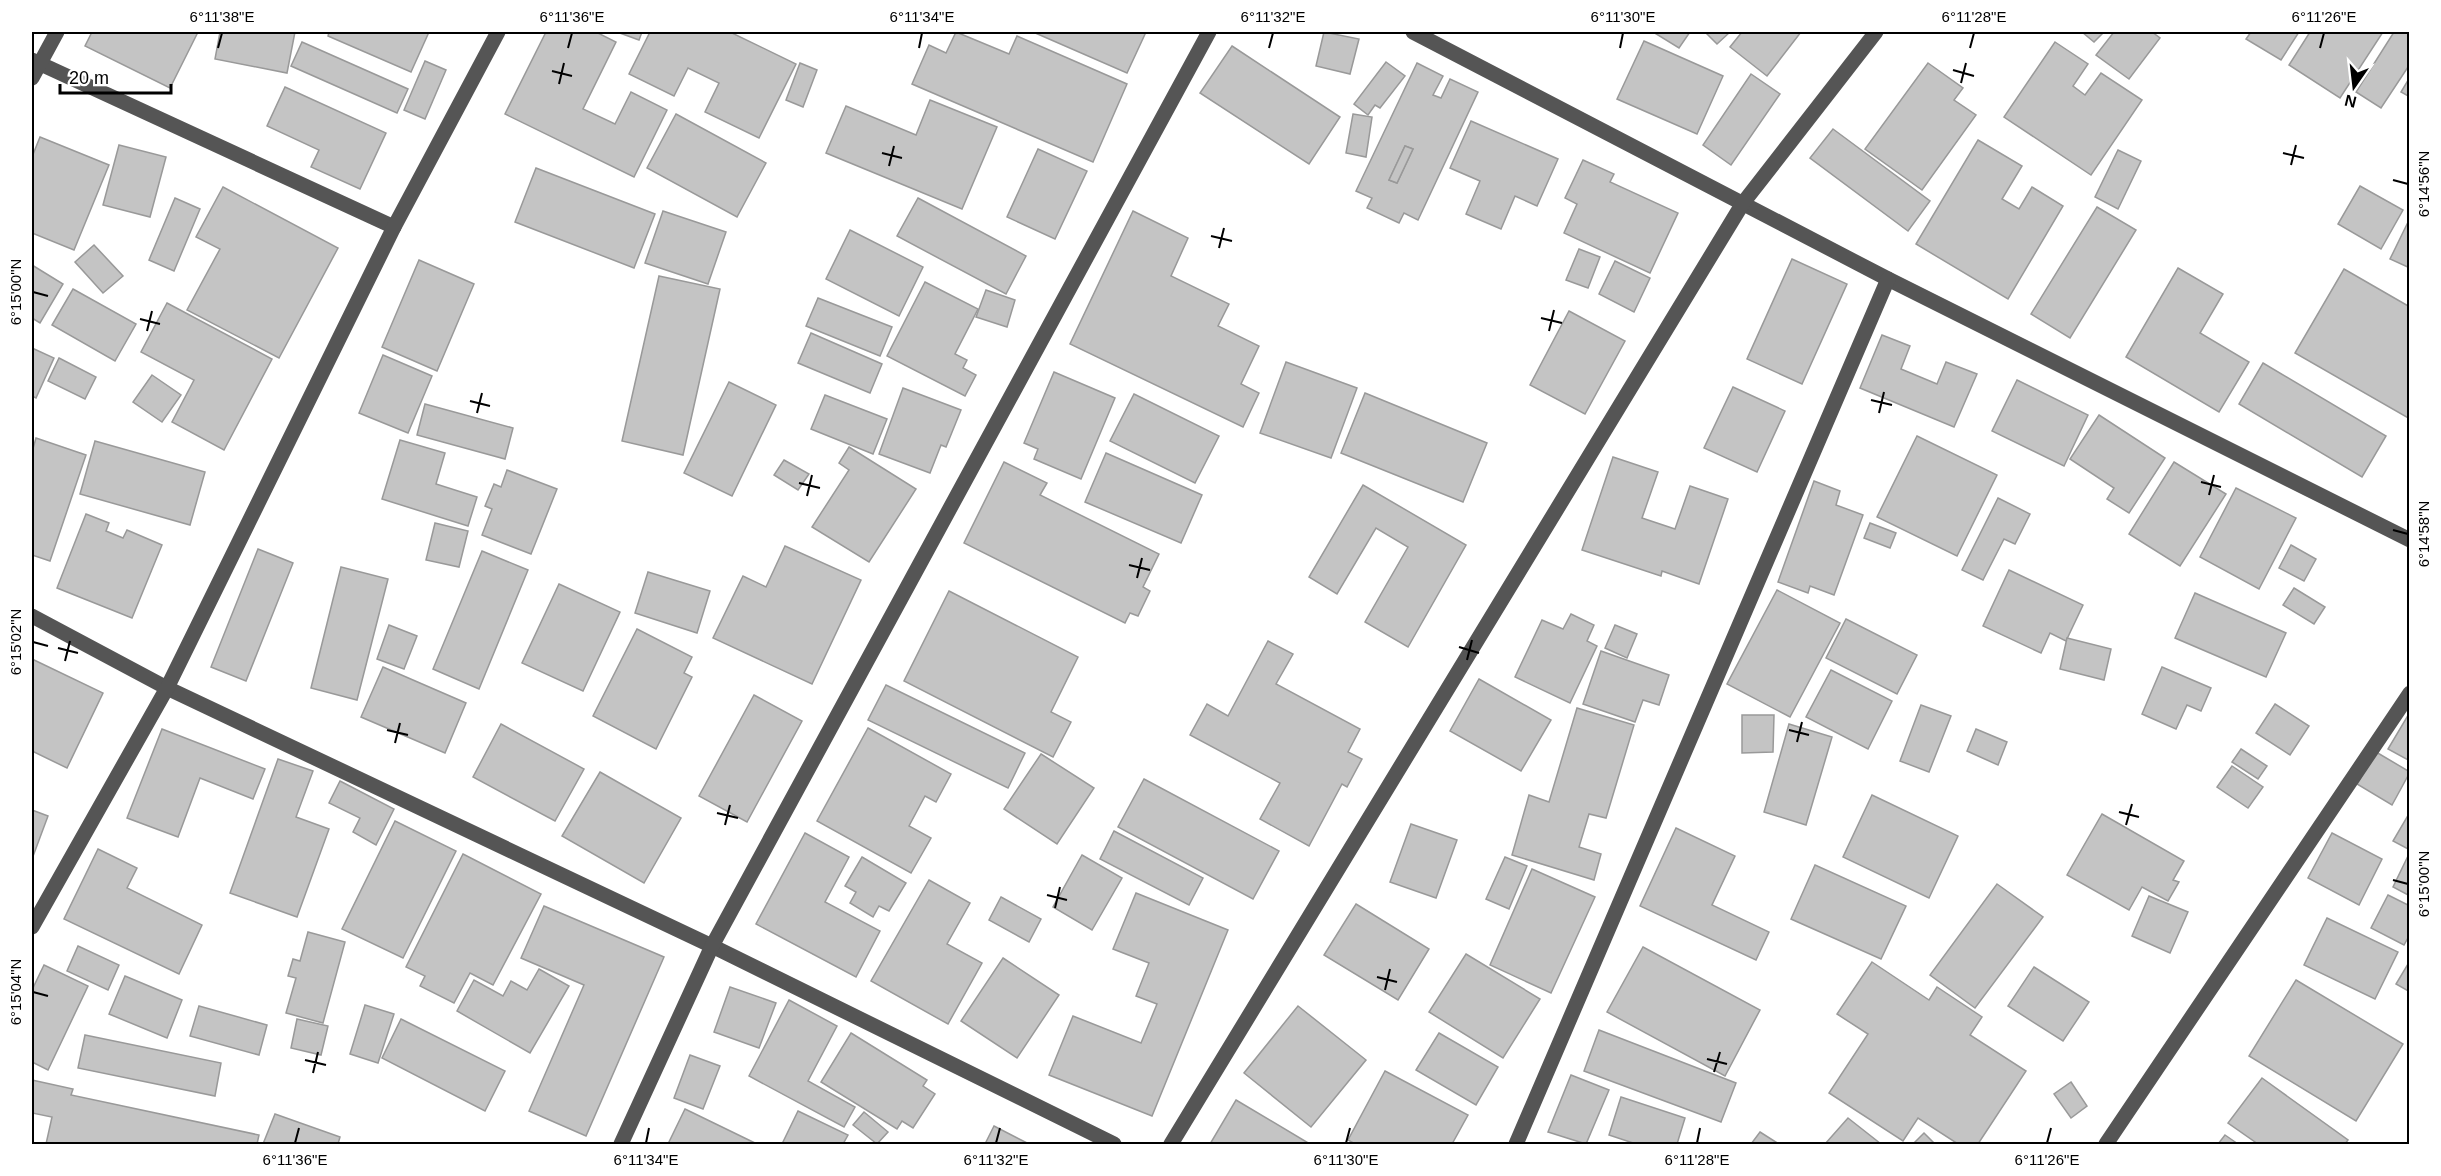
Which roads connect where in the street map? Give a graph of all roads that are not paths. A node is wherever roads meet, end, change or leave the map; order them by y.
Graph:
1 (57, 32) edge
2 (498, 32) edge
3 (1209, 32) edge
4 (1413, 32) edge
5 (1876, 32) edge
6 (34, 67) edge
7 (1743, 203) junction
8 (394, 227) junction
9 (1888, 279) junction
10 (2409, 540) edge
11 (32, 616) edge
12 (167, 688) junction
13 (2409, 693) edge
14 (32, 927) edge
15 (712, 946) junction
16 (621, 1144) edge
17 (1114, 1144) edge
18 (1171, 1144) edge
19 (1516, 1144) edge
20 (2106, 1144) edge

1 - 6 street
2 - 8 street
3 - 15 street
4 - 7 street
5 - 7 street
6 - 8 street
7 - 9 street
7 - 18 street
8 - 12 street
9 - 10 street
9 - 19 street
11 - 12 street
12 - 14 street
12 - 15 street
13 - 20 street
15 - 16 street
15 - 17 street

